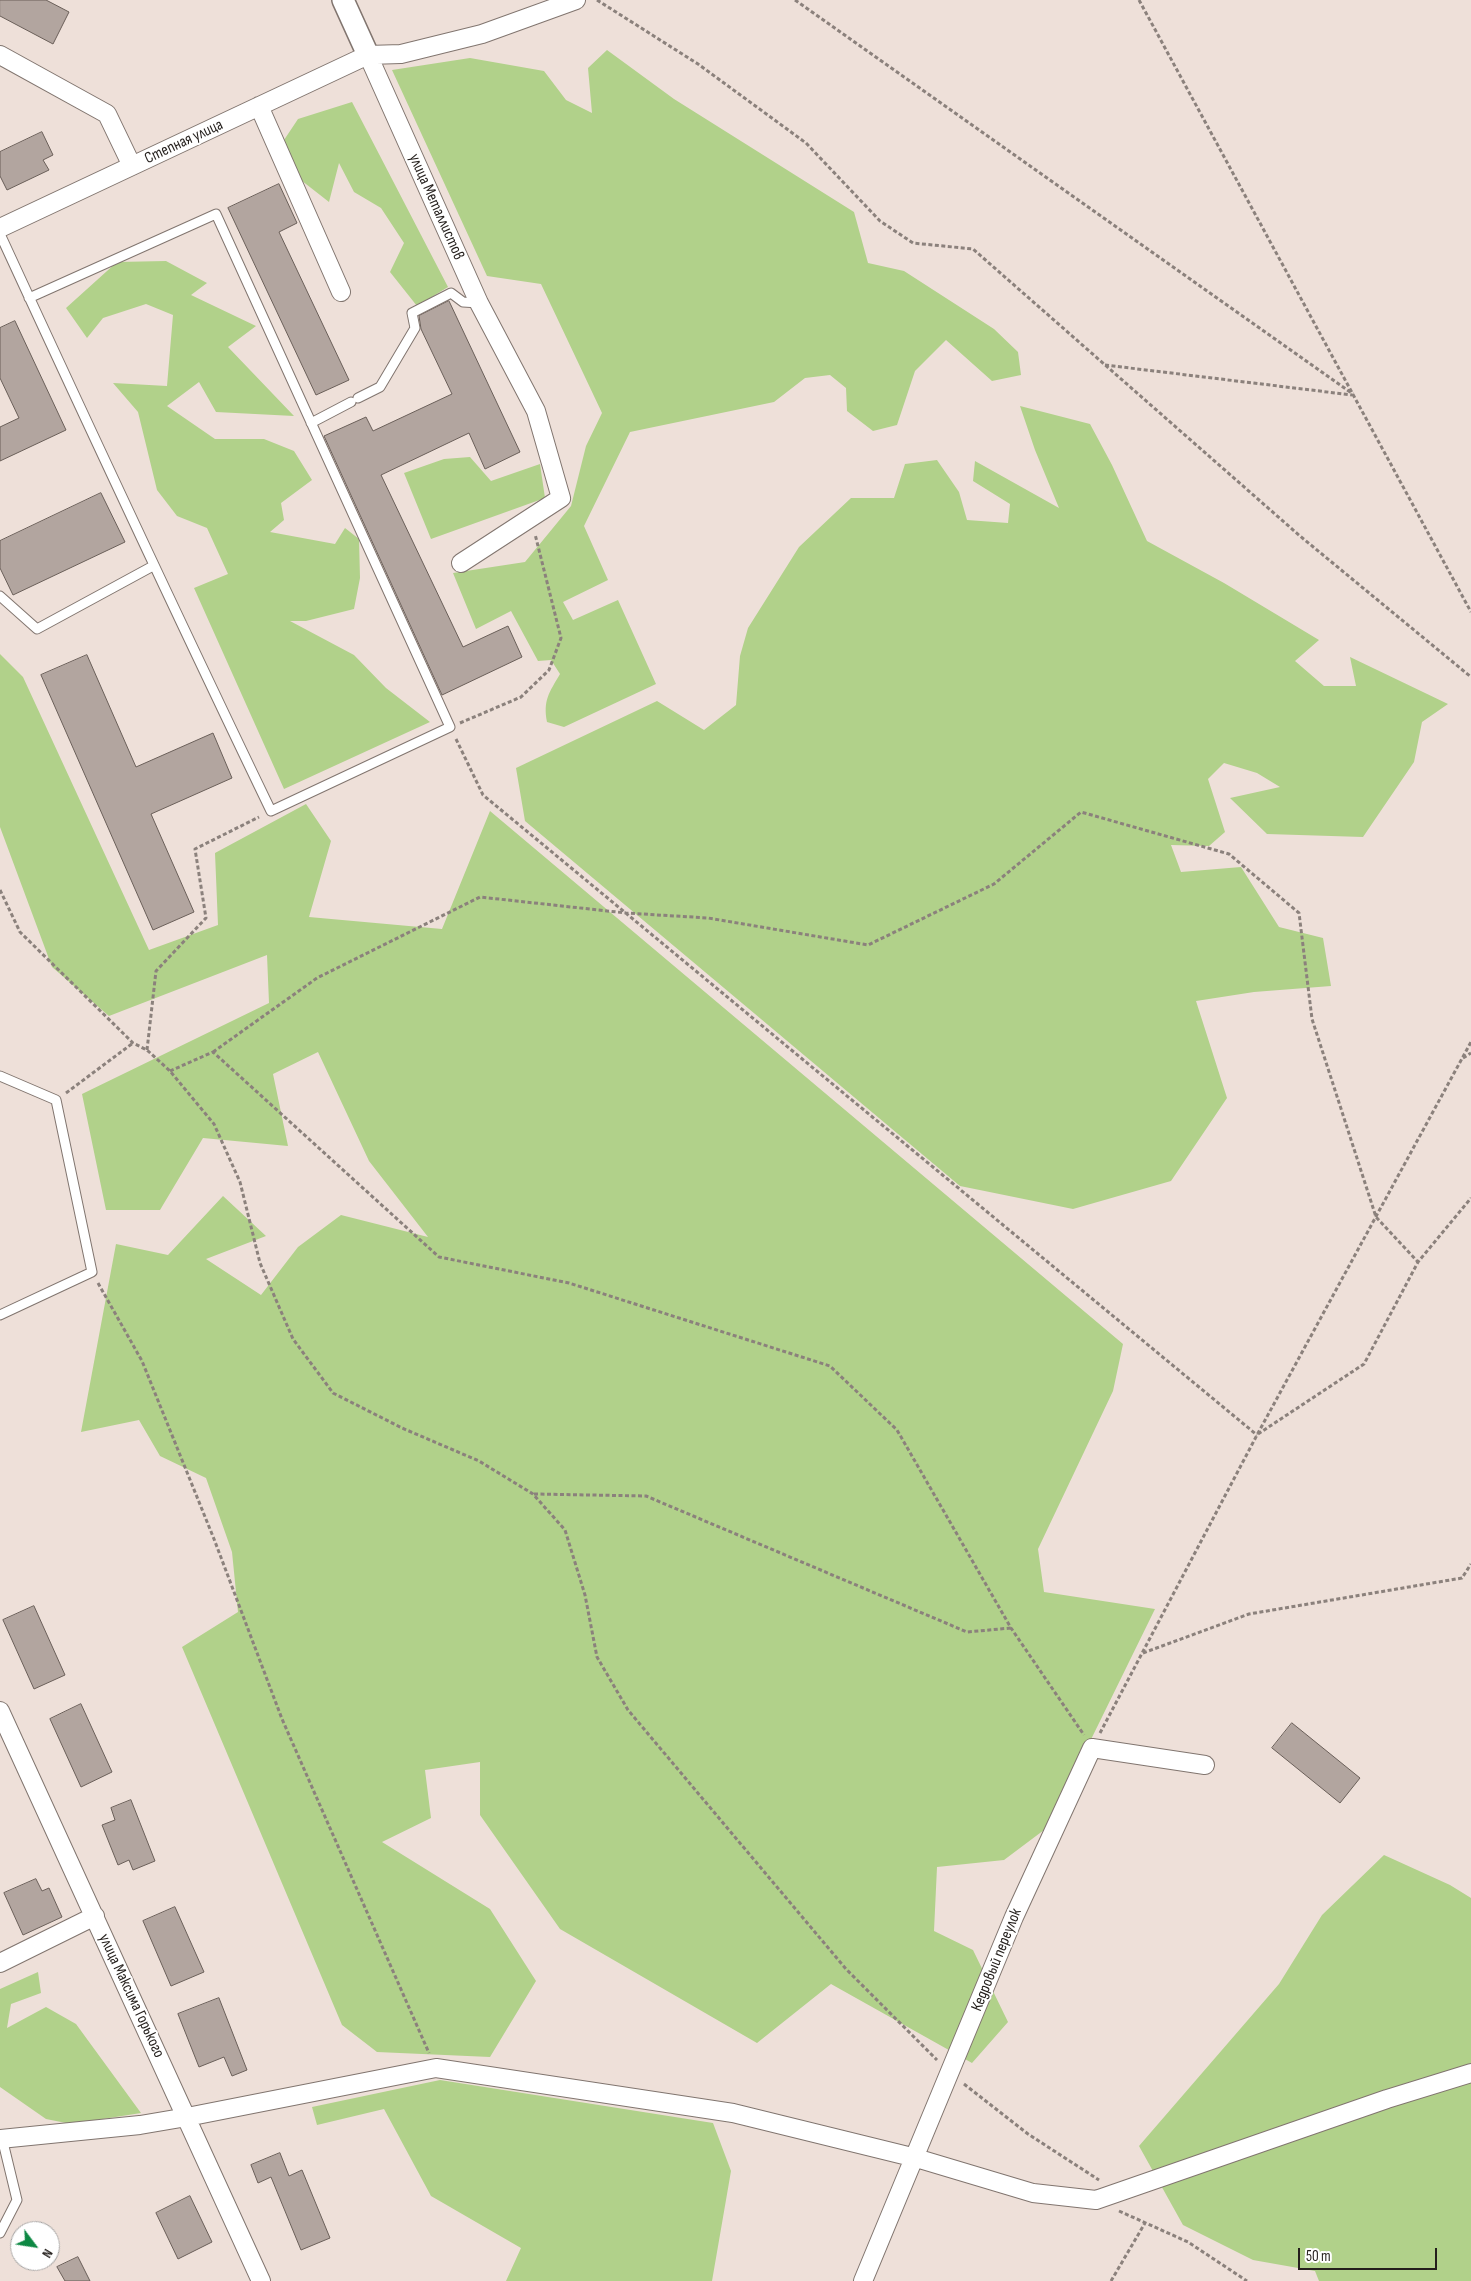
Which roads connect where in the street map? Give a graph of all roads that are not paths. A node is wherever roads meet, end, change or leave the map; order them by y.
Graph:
1 (343, 0) edge
2 (576, 0) edge
3 (0, 55) edge
4 (368, 55) junction
5 (259, 106) junction
6 (132, 166) junction
7 (0, 228) edge
8 (0, 234) edge
9 (341, 292) dead end
10 (29, 298) junction
11 (478, 303) junction
12 (311, 423) junction
13 (461, 563) dead end
14 (153, 566) junction
15 (0, 596) edge
16 (0, 1076) edge
17 (0, 1315) edge
18 (0, 1711) edge
19 (1205, 1765) dead end
20 (94, 1916) junction
21 (0, 1963) edge
22 (1471, 2073) edge
23 (187, 2117) junction
24 (1, 2138) edge
25 (916, 2158) junction
26 (0, 2233) edge
27 (261, 2281) edge
28 (864, 2281) edge

1 - 4 street, улица Металлистов
2 - 4 street
3 - 6 street
4 - 5 street, Степная улица
4 - 11 street, улица Металлистов
5 - 6 street, Степная улица
5 - 9 street
6 - 7 street, Степная улица
8 - 10 lane
10 - 12 lane
10 - 14 lane
11 - 12 lane
11 - 13 street, улица Металлистов
12 - 14 lane
14 - 15 lane
16 - 17 lane
18 - 20 street, улица Максима Горького
19 - 25 street, Кедровый переулок
20 - 21 street
20 - 23 street, улица Максима Горького
22 - 25 street
23 - 24 street
23 - 25 street
23 - 27 street, улица Максима Горького
24 - 26 lane
25 - 28 street, Кедровый переулок

